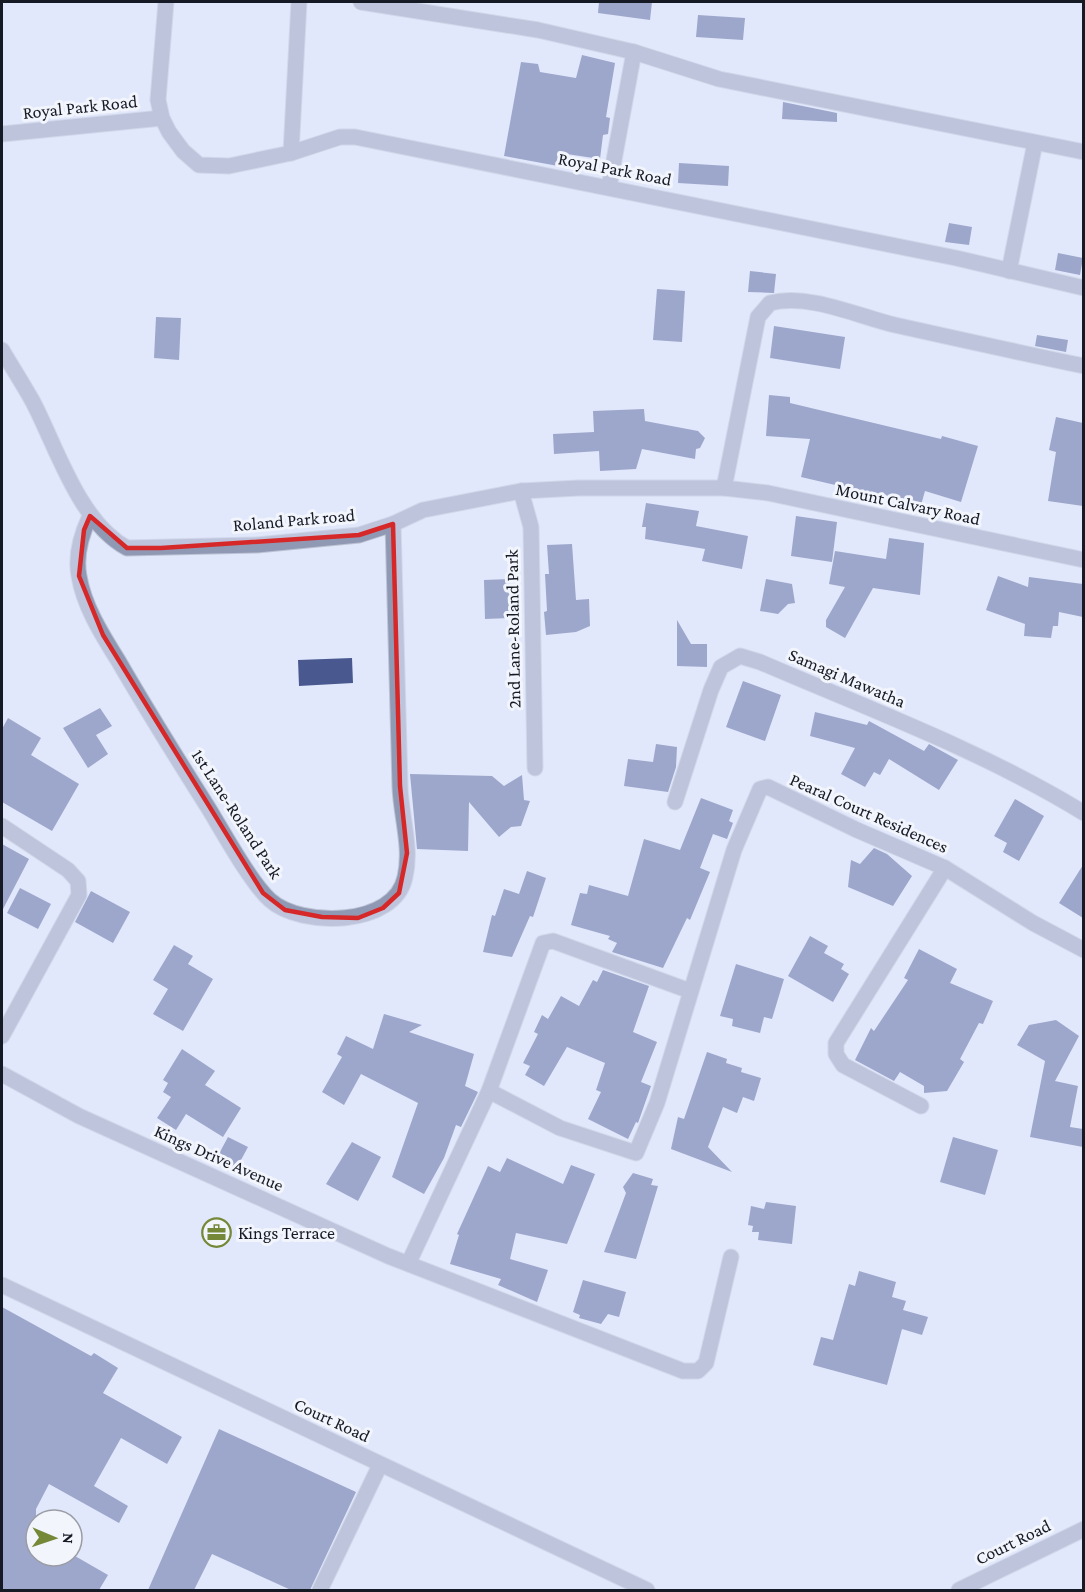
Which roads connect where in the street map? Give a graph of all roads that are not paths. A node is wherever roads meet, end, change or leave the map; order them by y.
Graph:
1 (166, 2) edge
2 (299, 2) edge
3 (361, 2) edge
4 (634, 52) junction
5 (162, 118) junction
6 (2, 134) edge
7 (1035, 143) junction
8 (1083, 152) edge
9 (291, 153) junction
10 (609, 187) junction
11 (1009, 271) junction
12 (1083, 288) edge
13 (2, 350) edge
14 (1083, 366) edge
15 (724, 488) junction
16 (521, 491) junction
17 (90, 516) junction
18 (393, 524) junction
19 (1083, 560) edge
20 (535, 768) dead end
21 (675, 802) dead end
22 (1083, 813) edge
23 (2, 826) edge
24 (945, 868) junction
25 (1083, 950) edge
26 (690, 991) junction
27 (2, 1036) edge
28 (2, 1074) edge
29 (489, 1091) junction
30 (921, 1106) dead end
31 (731, 1257) dead end
32 (409, 1262) junction
33 (2, 1285) edge
34 (380, 1465) junction
35 (1083, 1529) edge
36 (320, 1590) edge
37 (646, 1590) edge
38 (959, 1590) edge

1 - 5 street, Royal Park Road
2 - 9 street
3 - 4 street
4 - 7 street
4 - 10 street
5 - 6 street, Royal Park Road
5 - 9 street, Royal Park Road
7 - 8 street
7 - 11 street
9 - 10 street, Royal Park Road
10 - 11 street, Royal Park Road
11 - 12 street, Royal Park Road
13 - 17 street, Roland Park road
14 - 15 street
15 - 16 street, Roland Park road
15 - 19 street, Mount Calvary Road
16 - 18 street, Roland Park road
16 - 20 street, 2nd Lane-Roland Park
17 - 18 street, Roland Park road
17 - 18 street, 1st Lane-Roland Park
21 - 22 street, Samagi Mawatha
23 - 27 street
24 - 25 street, Pearal Court Residences
24 - 26 street, Pearal Court Residences
24 - 30 street
26 - 29 street
26 - 29 street, Pearal Court Residences
28 - 32 street, Kings Drive Avenue
29 - 32 street
31 - 32 street, Kings Drive Avenue
33 - 34 street, Court Road
34 - 36 street
34 - 37 street, Court Road
35 - 38 street, Court Road

